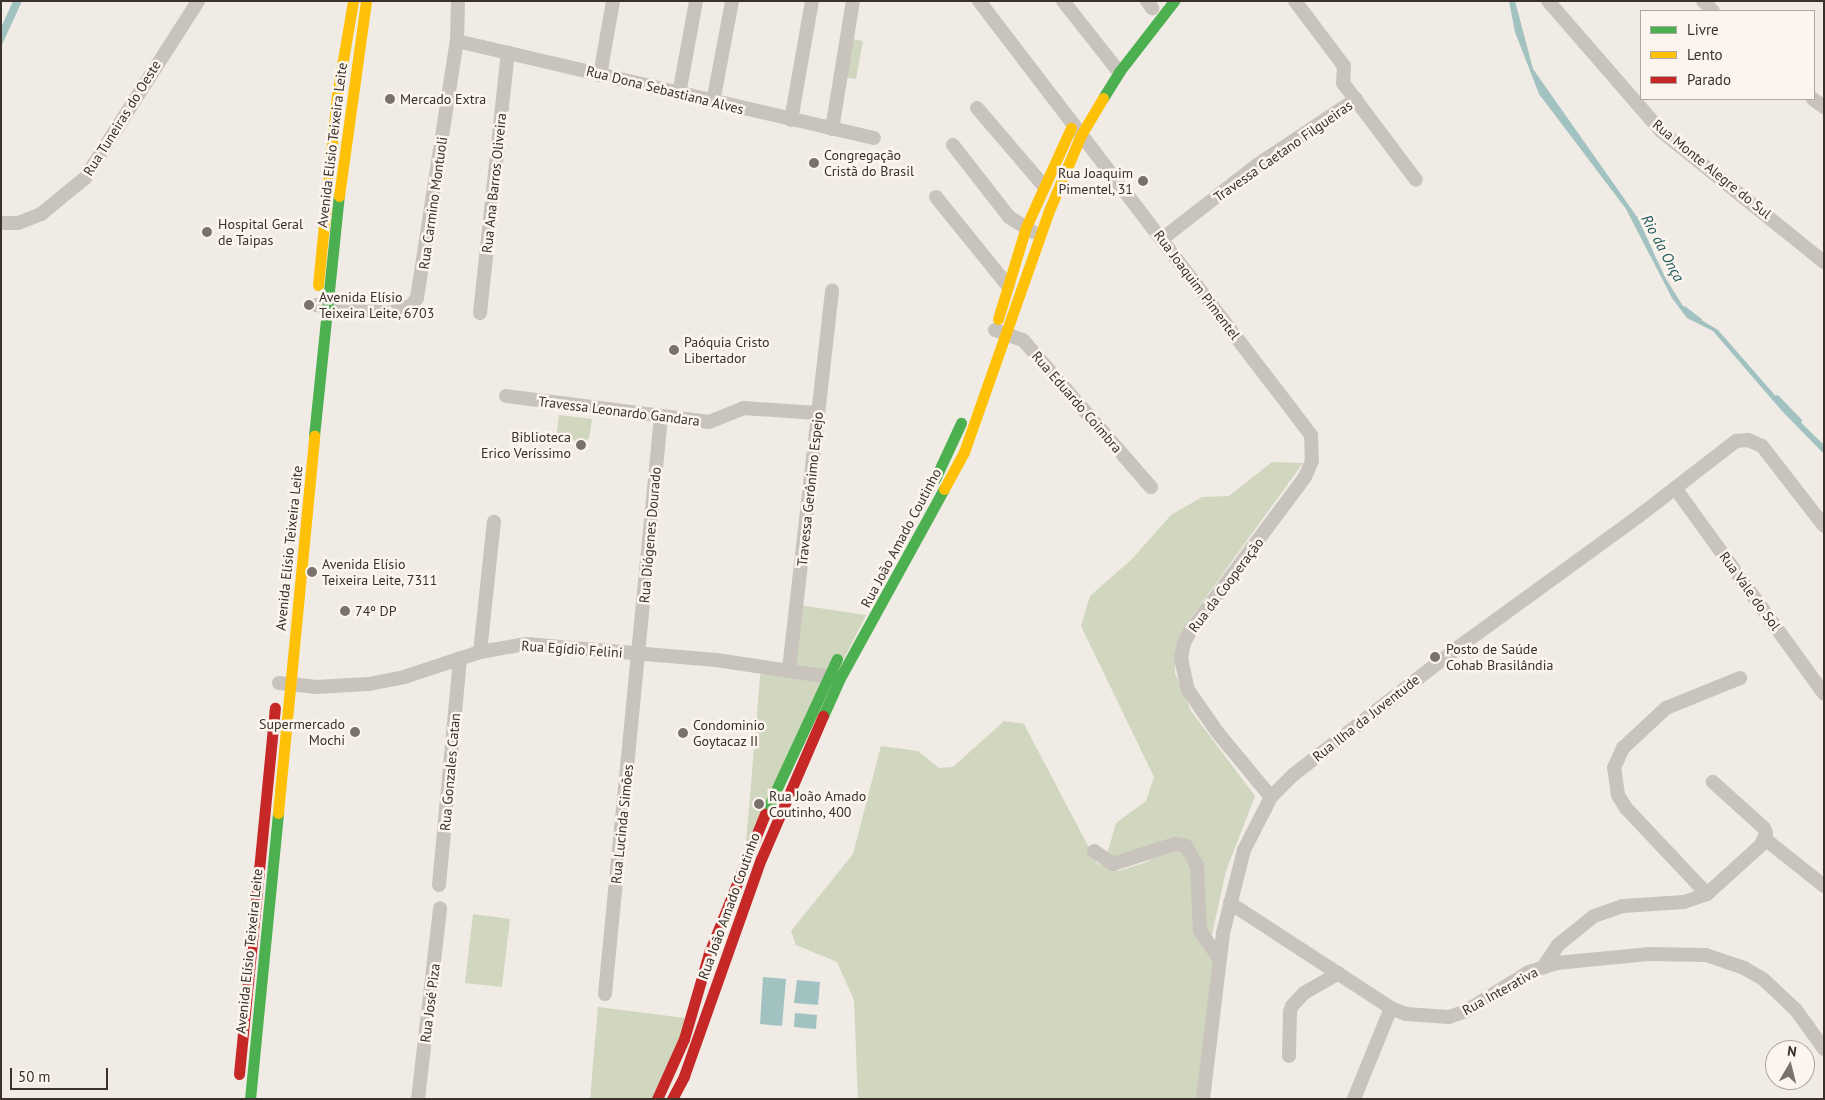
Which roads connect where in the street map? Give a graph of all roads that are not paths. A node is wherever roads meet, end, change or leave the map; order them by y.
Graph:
1 (198, 1) edge
2 (353, 1) edge
3 (366, 1) edge
4 (458, 1) edge
5 (613, 1) edge
6 (696, 1) edge
7 (732, 1) edge
8 (812, 1) edge
9 (853, 1) edge
10 (979, 1) edge
11 (1063, 1) edge
12 (1174, 1) edge
13 (1295, 1) edge
14 (1548, 1) edge
15 (1152, 4) edge
16 (1142, 21) dead end
17 (457, 42) junction
18 (1122, 48) dead end
19 (508, 53) junction
20 (1115, 67) junction
21 (600, 75) junction
22 (679, 94) junction
23 (1356, 99) junction
24 (713, 102) junction
25 (977, 108) dead end
26 (791, 120) junction
27 (832, 129) junction
28 (1077, 130) junction
29 (874, 138) dead end
30 (953, 145) dead end
31 (1416, 180) dead end
32 (1043, 185) junction
33 (936, 197) dead end
34 (1, 223) edge
35 (1026, 227) junction
36 (1040, 236) junction
37 (1162, 239) junction
38 (1824, 262) edge
39 (1008, 286) junction
40 (832, 290) dead end
41 (322, 305) junction
42 (480, 314) dead end
43 (1001, 332) junction
44 (506, 396) dead end
45 (818, 414) junction
46 (661, 417) junction
47 (1313, 448) joint
48 (1151, 487) dead end
49 (1675, 488) junction
50 (494, 522) dead end
51 (1824, 526) edge
52 (480, 652) junction
53 (638, 653) junction
54 (460, 658) junction
55 (790, 669) junction
56 (834, 677) junction
57 (1740, 678) dead end
58 (285, 684) junction
59 (1824, 694) edge
60 (1713, 782) dead end
61 (1271, 797) junction
62 (1765, 839) junction
63 (1094, 851) dead end
64 (439, 885) dead end
65 (1824, 886) edge
66 (1707, 894) junction
67 (1230, 903) junction
68 (440, 908) dead end
69 (1219, 958) junction
70 (1544, 966) junction
71 (1339, 973) junction
72 (605, 994) dead end
73 (1391, 1008) junction
74 (1824, 1050) edge
75 (1289, 1056) dead end
76 (238, 1089) dead end
77 (250, 1099) edge
78 (418, 1099) edge
79 (657, 1099) edge
80 (672, 1099) edge
81 (1203, 1099) edge
82 (1354, 1099) edge

1 - 34 street, Rua Tuneiras do Oeste
2 - 41 street, Avenida Elísio Teixeira Leite
3 - 41 street, Avenida Elísio Teixeira Leite
4 - 17 street, Rua Carmino Montuoli
5 - 21 street
6 - 22 street
7 - 24 street
8 - 26 street
9 - 27 street
10 - 28 street, Rua Joaquim Pimentel
11 - 20 street
12 - 20 street, Rua João Amado Coutinho
13 - 23 street
14 - 38 street, Rua Monte Alegre do Sul
15 - 16 street
17 - 19 street, Rua Dona Sebastiana Alves
17 - 41 street, Rua Carmino Montuoli
18 - 20 street, Rua João Amado Coutinho
19 - 21 street, Rua Dona Sebastiana Alves
19 - 42 street, Rua Ana Barros Oliveira
20 - 28 street, Rua João Amado Coutinho
21 - 22 street, Rua Dona Sebastiana Alves
22 - 24 street, Rua Dona Sebastiana Alves
23 - 31 street
23 - 37 street, Travessa Caetano Filgueiras
24 - 26 street, Rua Dona Sebastiana Alves
25 - 32 street
26 - 27 street, Rua Dona Sebastiana Alves
27 - 29 street, Rua Dona Sebastiana Alves
28 - 32 street, Rua João Amado Coutinho
28 - 36 street, Rua João Amado Coutinho
28 - 37 street, Rua Joaquim Pimentel
30 - 35 street
32 - 35 street, Rua João Amado Coutinho
33 - 39 street
35 - 36 street
35 - 39 street, Rua João Amado Coutinho
36 - 43 street, Rua João Amado Coutinho
37 - 47 street, Rua Joaquim Pimentel
39 - 43 street, Rua João Amado Coutinho
40 - 45 street, Travessa Gerônimo Espejo
41 - 58 street, Avenida Elísio Teixeira Leite
43 - 48 street, Rua Eduardo Coimbra
43 - 56 street, Rua João Amado Coutinho
44 - 46 street, Travessa Leonardo Gandara
45 - 46 street, Travessa Leonardo Gandara
45 - 55 street, Travessa Gerônimo Espejo
46 - 53 street, Rua Diógenes Dourado
47 - 61 street, Rua da Cooperação
49 - 51 street, Rua Ilha da Juventude
49 - 59 street, Rua Vale do Sol
49 - 61 street, Rua Ilha da Juventude
50 - 52 street
52 - 53 street, Rua Egídio Felini
52 - 54 street, Rua Egídio Felini
53 - 55 street, Rua Egídio Felini
53 - 72 street, Rua Lucinda Simões
54 - 58 street, Rua Egídio Felini
54 - 64 street, Rua Gonzales Catan
55 - 56 street, Rua Egídio Felini
56 - 79 street, Rua João Amado Coutinho
56 - 80 street, Rua João Amado Coutinho
57 - 66 street
58 - 76 street, Avenida Elísio Teixeira Leite
58 - 77 street, Avenida Elísio Teixeira Leite
60 - 62 street
61 - 67 street, Rua Ilha da Juventude
62 - 65 street
62 - 66 street
63 - 69 street
66 - 70 street
67 - 69 street, Rua Ilha da Juventude
67 - 71 street, Rua Interativa
68 - 78 street, Rua José Piza
69 - 81 street, Rua Ilha da Juventude
70 - 73 street, Rua Interativa
70 - 74 street, Rua Interativa
71 - 73 street, Rua Interativa
71 - 75 street
73 - 82 street

